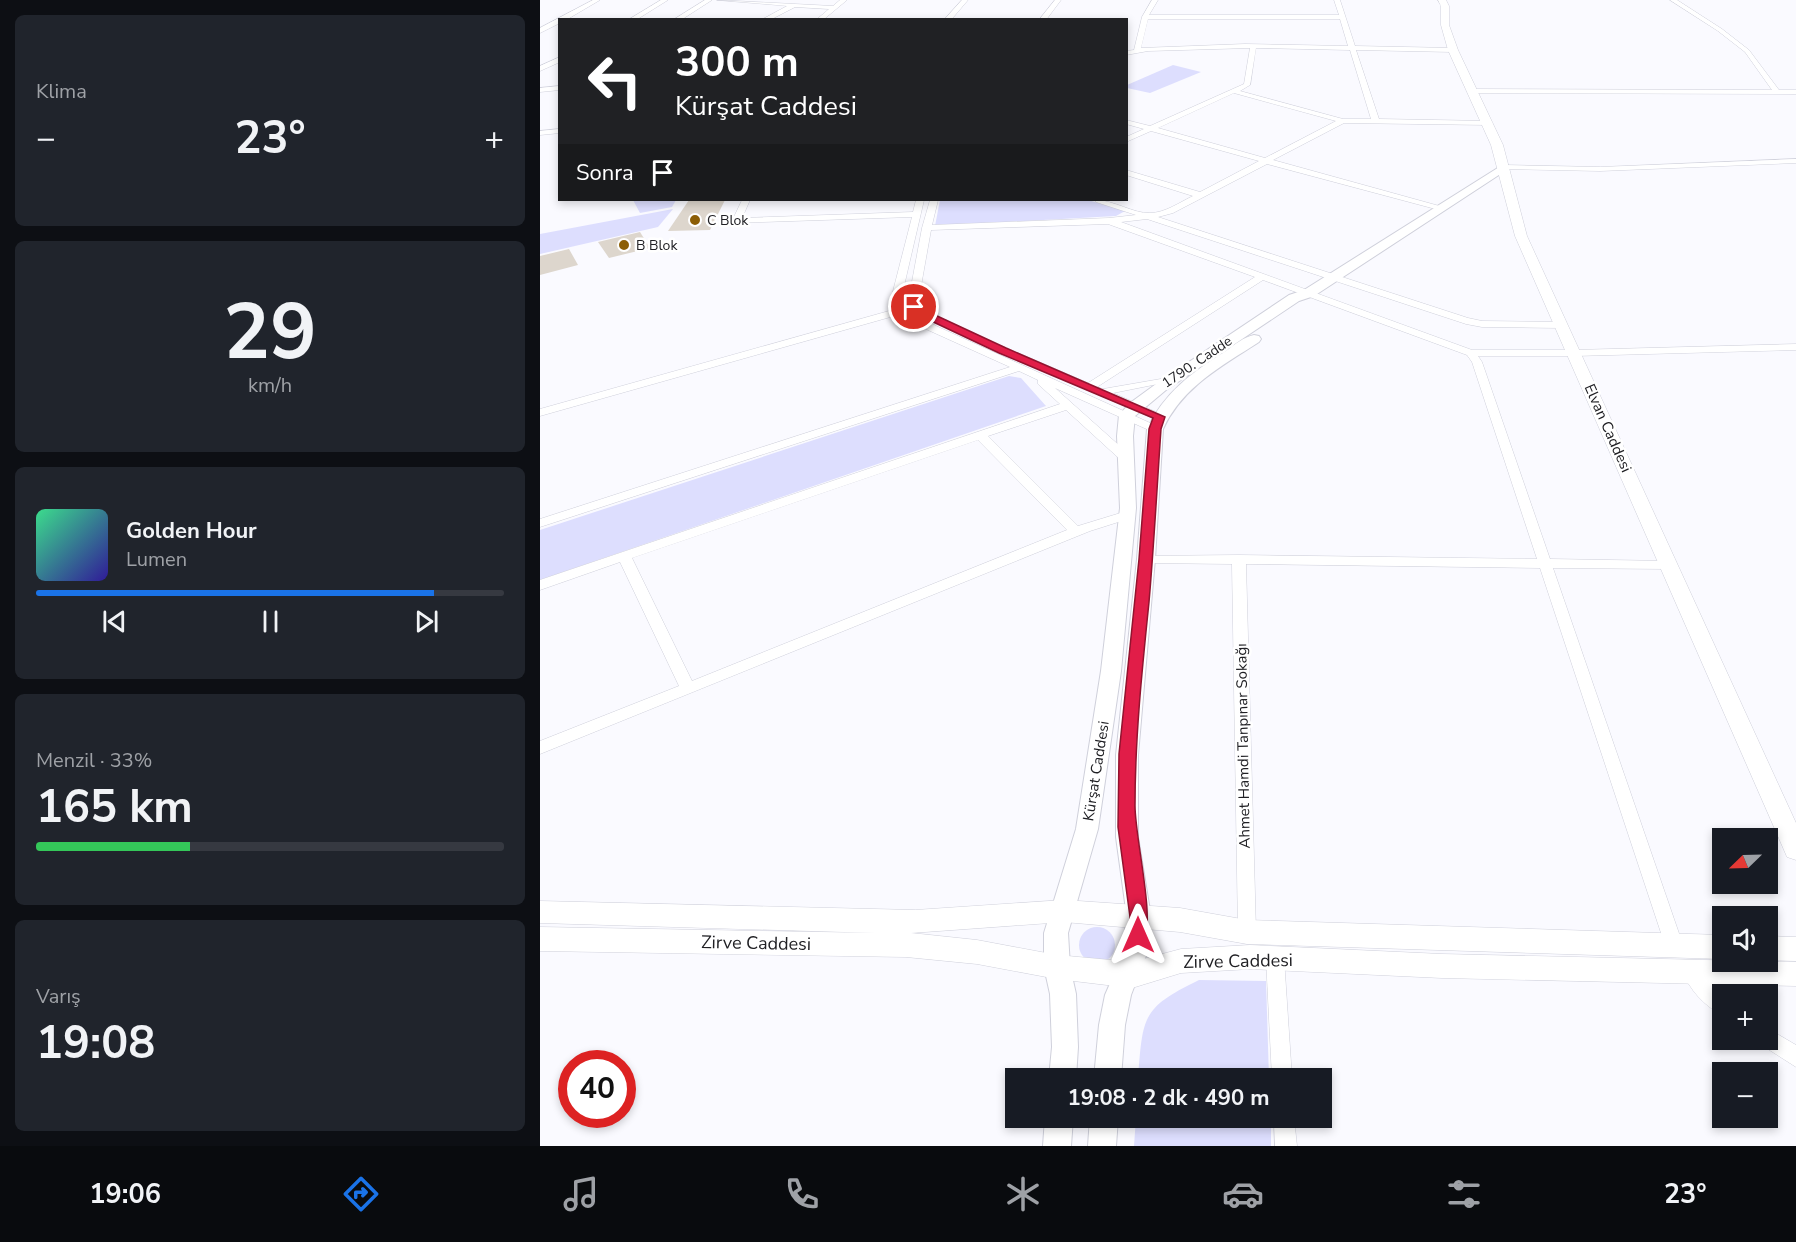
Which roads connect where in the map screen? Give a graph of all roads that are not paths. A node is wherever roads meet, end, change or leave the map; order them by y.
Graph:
1 (584, 0) edge
2 (596, 0) edge
3 (665, 0) edge
4 (709, 0) edge
5 (720, 0) edge
6 (844, 0) edge
7 (965, 0) edge
8 (1058, 0) edge
9 (1155, 0) edge
10 (1337, 0) edge
11 (1673, 0) edge
12 (1440, 1) edge
13 (795, 4) junction
14 (835, 8) junction
15 (1145, 17) junction
16 (1343, 17) junction
17 (564, 18) edge
18 (634, 18) edge
19 (679, 18) edge
20 (768, 18) edge
21 (822, 18) edge
22 (949, 18) edge
23 (1044, 18) edge
24 (558, 21) edge
25 (540, 32) edge
26 (550, 33) dead end
27 (1253, 47) junction
28 (1352, 48) junction
29 (1453, 50) junction
30 (1137, 51) junction
31 (1128, 52) edge
32 (558, 60) edge
33 (540, 69) edge
34 (558, 88) edge
35 (540, 90) edge
36 (1234, 91) junction
37 (1473, 91) junction
38 (1777, 92) junction
39 (1796, 92) edge
40 (1343, 121) junction
41 (1376, 122) junction
42 (1488, 123) junction
43 (1128, 124) edge
44 (1149, 129) junction
45 (558, 130) edge
46 (540, 133) edge
47 (1128, 139) edge
48 (1796, 160) edge
49 (1262, 161) junction
50 (1504, 167) junction
51 (1128, 173) edge
52 (1200, 195) junction
53 (746, 201) edge
54 (920, 201) edge
55 (934, 201) edge
56 (1103, 201) edge
57 (1440, 209) junction
58 (916, 214) junction
59 (1149, 216) junction
60 (1109, 220) junction
61 (926, 228) junction
62 (1262, 277) junction
63 (1334, 277) junction
64 (1309, 293) junction
65 (914, 307) junction
66 (902, 310) junction
67 (1561, 325) junction
68 (1796, 347) edge
69 (1471, 353) junction
70 (1574, 353) junction
71 (1019, 368) junction
72 (1037, 376) junction
73 (1174, 378) junction
74 (1089, 387) junction
75 (1103, 392) junction
76 (1066, 406) junction
77 (1131, 411) junction
78 (540, 413) edge
79 (1157, 423) junction
80 (980, 435) junction
81 (1127, 459) junction
82 (1127, 515) junction
83 (540, 523) edge
84 (1076, 531) junction
85 (624, 556) junction
86 (1146, 559) junction
87 (1239, 560) junction
88 (1544, 564) junction
89 (1669, 565) junction
90 (540, 585) edge
91 (688, 689) junction
92 (540, 747) edge
93 (1796, 850) edge
94 (1064, 911) junction
95 (540, 912) edge
96 (1139, 917) junction
97 (1247, 932) junction
98 (540, 939) edge
99 (1674, 945) junction
100 (1712, 947) edge
101 (1778, 948) edge
102 (1796, 949) edge
103 (1275, 958) junction
104 (1057, 967) junction
105 (1691, 971) junction
106 (1128, 974) junction
107 (1796, 974) edge
108 (1712, 996) edge
109 (1778, 1045) edge
110 (1796, 1057) edge
111 (1063, 1068) edge
112 (1108, 1068) edge
113 (1281, 1068) edge
114 (1058, 1128) edge
115 (1103, 1128) edge
116 (1285, 1128) edge
117 (1057, 1146) edge
118 (1102, 1146) edge
119 (1286, 1146) edge

1 - 2 street
2 - 17 street
3 - 18 street
4 - 19 street
5 - 13 street
6 - 14 street
7 - 22 street
8 - 23 street
9 - 15 street
10 - 16 street
11 - 38 street
12 - 29 main road, Elvan Caddesi
13 - 14 street
13 - 20 street
14 - 21 street
15 - 16 street
15 - 30 street
16 - 28 street
24 - 25 street
25 - 26 street
27 - 28 street
27 - 30 street
27 - 36 street
28 - 29 street
28 - 41 street
29 - 37 main road, Elvan Caddesi
30 - 31 street
32 - 33 street
34 - 35 street
36 - 40 street
36 - 44 street
37 - 38 street
37 - 42 main road, Elvan Caddesi
38 - 39 street
40 - 41 street
40 - 49 street
41 - 42 street
42 - 50 main road, Elvan Caddesi
43 - 44 street
44 - 47 street
44 - 49 street
45 - 46 street
48 - 50 street
49 - 52 street
49 - 57 street
50 - 57 street, 1790. Cadde
50 - 67 main road, Elvan Caddesi
51 - 52 street
52 - 59 street
53 - 58 street
54 - 58 street
55 - 61 street
56 - 59 street
57 - 63 street, 1790. Cadde
58 - 66 street
59 - 60 street
59 - 63 street
60 - 61 street
60 - 62 street
61 - 65 street
62 - 64 street
62 - 74 street
63 - 64 street, 1790. Cadde
63 - 67 street
64 - 69 street
64 - 73 street, 1790. Cadde
64 - 79 street, 1790. Cadde
65 - 66 street
65 - 74 street
66 - 71 street
66 - 78 street
67 - 70 main road, Elvan Caddesi
68 - 70 street
69 - 70 street
69 - 88 street
70 - 89 main road, Elvan Caddesi
71 - 72 street
71 - 83 street
72 - 76 street
72 - 77 street
73 - 75 street
73 - 77 street, 1790. Cadde
74 - 75 street
75 - 77 street
76 - 80 street
76 - 81 street
77 - 79 street
77 - 81 street
79 - 86 street, Kürşat Caddesi
80 - 84 street
80 - 85 street
81 - 82 street, Kürşat Caddesi
82 - 84 street
82 - 94 street, Kürşat Caddesi
84 - 91 street
85 - 90 street
85 - 91 street
86 - 87 street
86 - 96 street, Kürşat Caddesi
87 - 88 street
87 - 97 street, Ahmet Hamdi Tanpınar Sokağı
88 - 89 street
88 - 99 street
89 - 93 main road, Elvan Caddesi
91 - 92 street
94 - 95 main road, Zirve Caddesi
94 - 96 main road, Zirve Caddesi
94 - 104 street, Kürşat Caddesi
96 - 97 main road, Zirve Caddesi
96 - 106 street, Kürşat Caddesi
97 - 99 main road, Zirve Caddesi
98 - 104 main road, Zirve Caddesi
99 - 100 main road, Zirve Caddesi
101 - 102 main road
103 - 105 main road, Zirve Caddesi
103 - 106 main road, Zirve Caddesi
103 - 113 street
104 - 106 main road, Zirve Caddesi
104 - 111 street, Kürşat Caddesi
105 - 107 main road, Zirve Caddesi
105 - 108 street
106 - 112 street, Kürşat Caddesi
109 - 110 street
114 - 117 street
115 - 118 street
116 - 119 street

